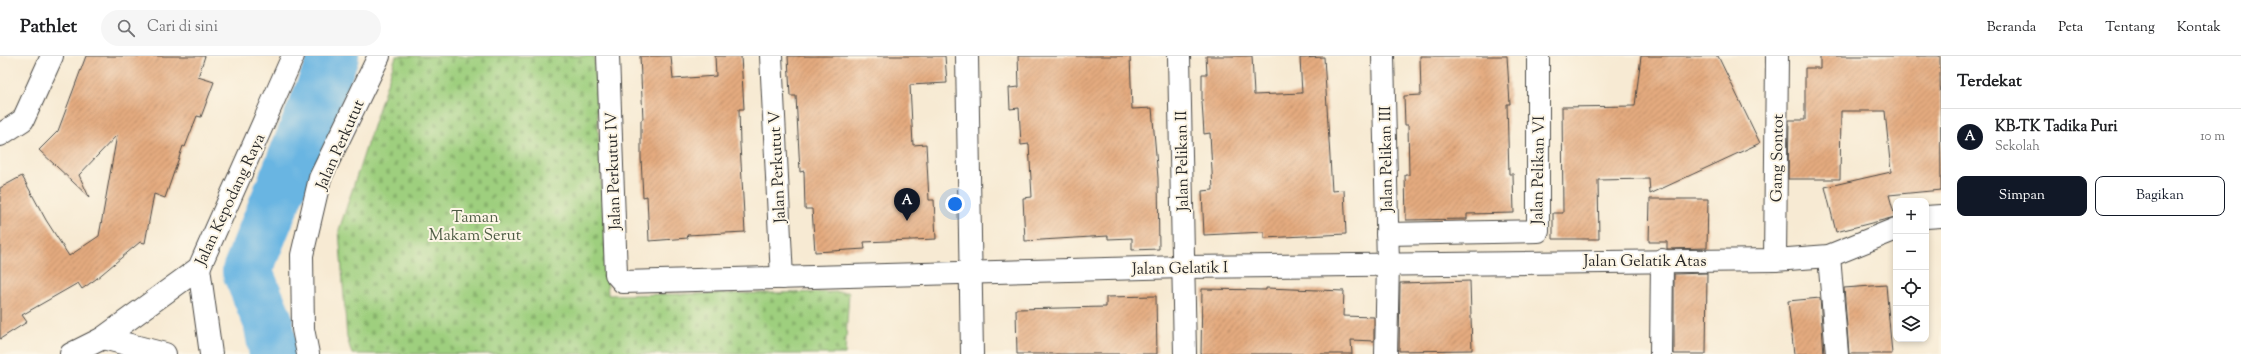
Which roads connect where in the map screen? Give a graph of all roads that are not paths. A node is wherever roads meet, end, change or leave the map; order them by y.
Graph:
1 (52, 56) edge
2 (293, 56) edge
3 (379, 56) edge
4 (608, 56) edge
5 (771, 56) edge
6 (967, 56) edge
7 (1179, 56) edge
8 (1383, 56) edge
9 (1538, 56) edge
10 (1777, 56) edge
11 (0, 135) edge
12 (1941, 216) edge
13 (1929, 217) edge
14 (1893, 230) edge
15 (1387, 234) junction
16 (1829, 256) junction
17 (1662, 260) junction
18 (1775, 260) junction
19 (1388, 263) junction
20 (1183, 267) junction
21 (199, 268) junction
22 (972, 273) junction
23 (782, 278) junction
24 (623, 282) joint
25 (103, 338) junction
26 (71, 354) edge
27 (164, 354) edge
28 (211, 354) edge
29 (308, 354) edge
30 (972, 354) edge
31 (1185, 354) edge
32 (1386, 354) edge
33 (1661, 354) edge
34 (1836, 354) edge

1 - 11 street
2 - 21 street, Jalan Kepodang Raya
3 - 29 street, Jalan Perkutut
4 - 24 street, Jalan Perkutut IV
5 - 23 street, Jalan Perkutut V
6 - 22 street
7 - 20 street, Jalan Pelikan II
8 - 15 street, Jalan Pelikan III
9 - 15 street, Jalan Pelikan VI
10 - 18 street, Gang Sontot
12 - 13 street
14 - 16 street, Jalan Gelatik Atas
15 - 19 street, Jalan Pelikan III
16 - 18 street, Jalan Gelatik Atas
16 - 34 street
17 - 18 street, Jalan Gelatik Atas
17 - 19 street, Jalan Gelatik Atas
17 - 33 street
19 - 20 street, Jalan Gelatik I
19 - 32 street, Jalan Pelikan III
20 - 22 street, Jalan Gelatik I
20 - 31 street, Jalan Pelikan II
21 - 25 street, Jalan Kepodang Raya
21 - 28 street
22 - 23 street, Jalan Gelatik I
22 - 30 street
23 - 24 street, Jalan Gelatik I
25 - 26 street, Jalan Kepodang Raya
25 - 27 street

